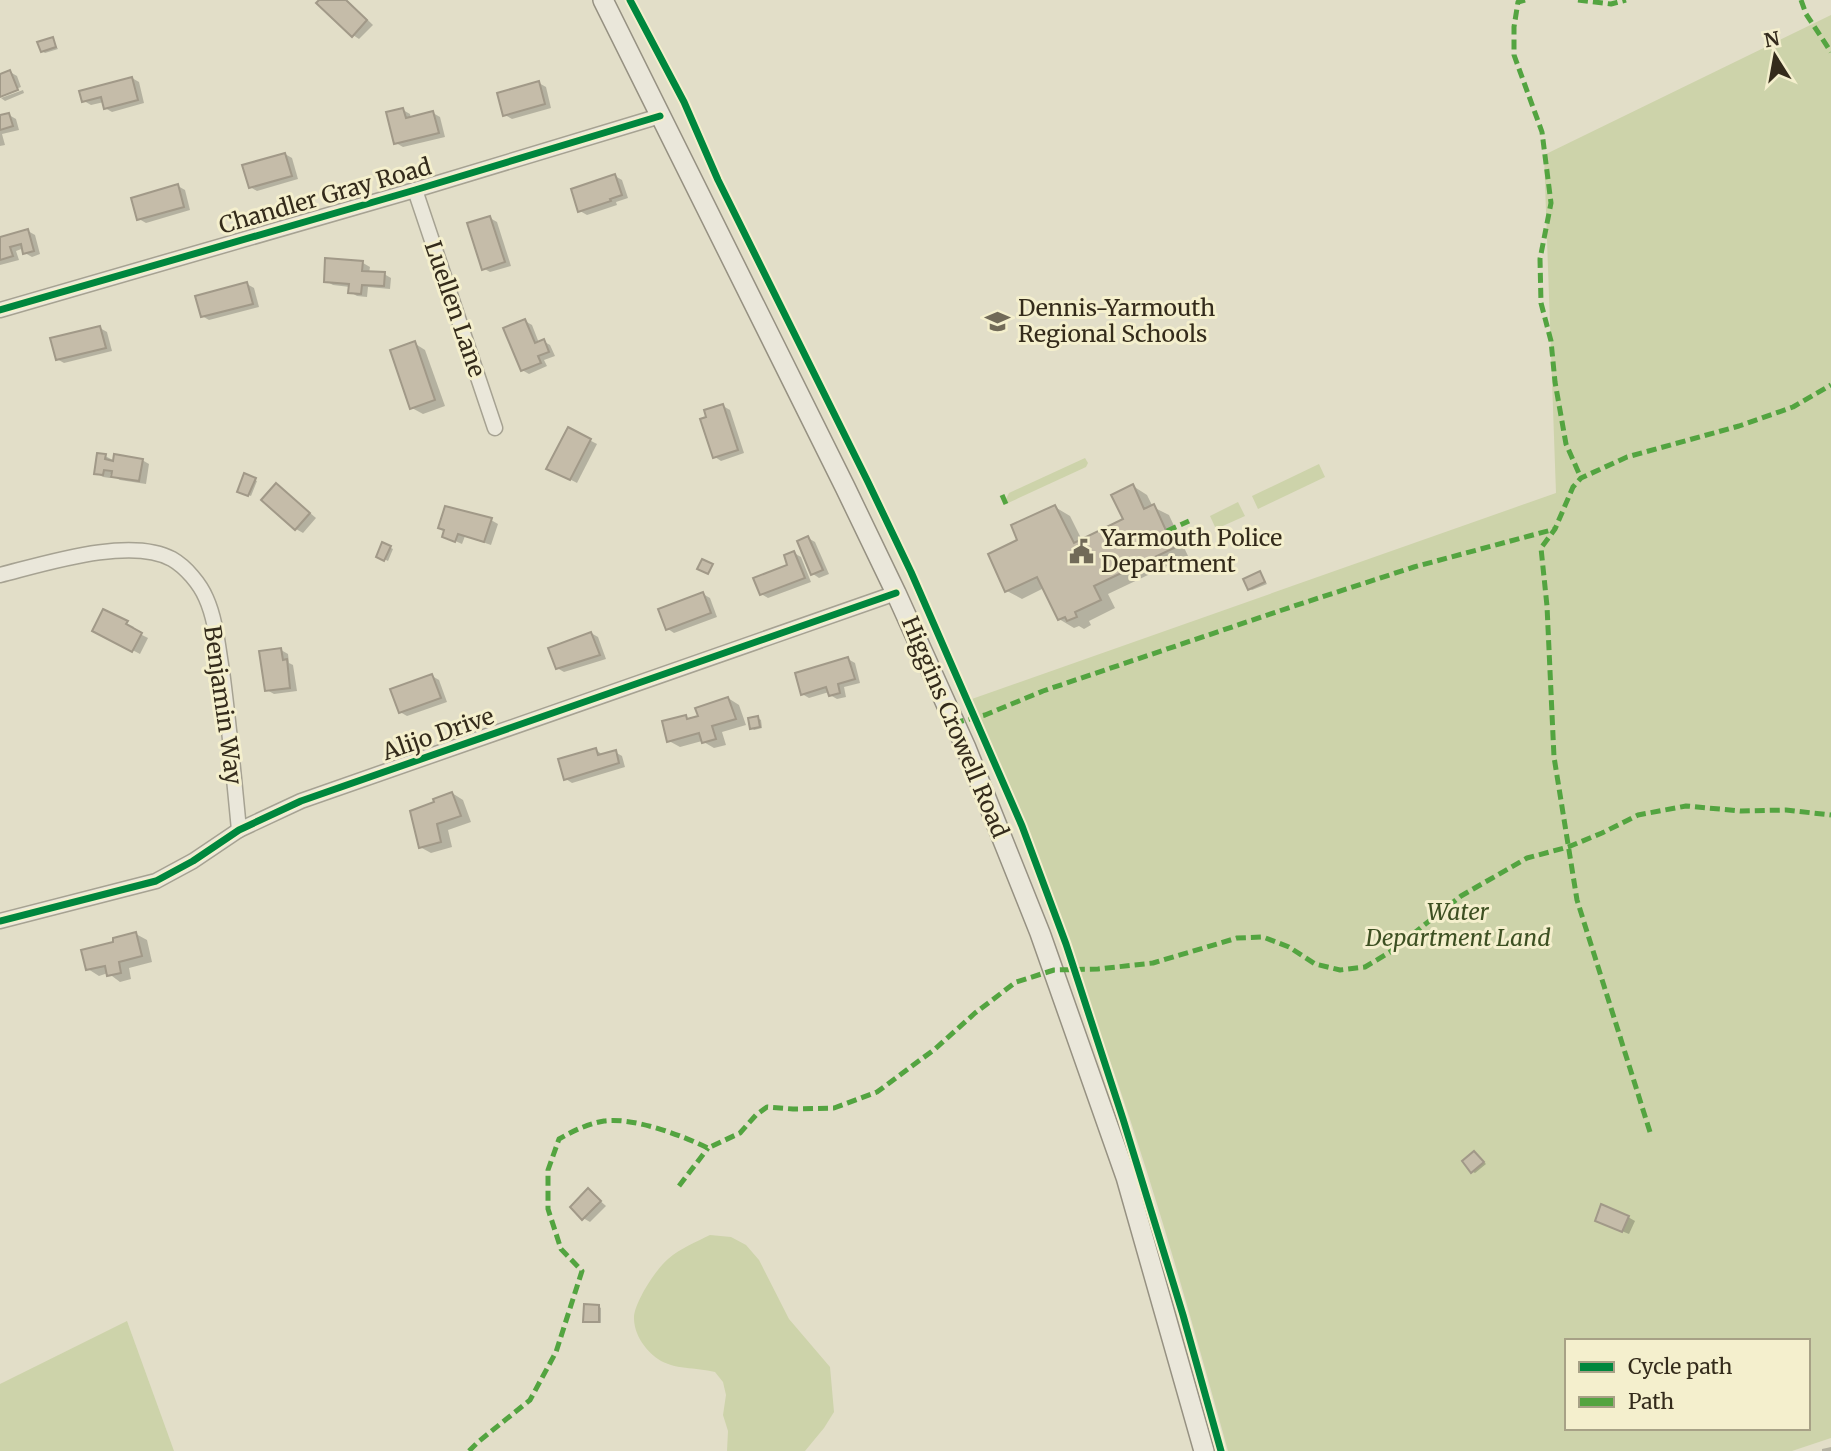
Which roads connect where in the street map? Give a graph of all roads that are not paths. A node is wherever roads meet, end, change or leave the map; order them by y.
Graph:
1 (603, 0) edge
2 (660, 116) junction
3 (415, 190) junction
4 (0, 310) edge
5 (495, 428) dead end
6 (0, 575) edge
7 (896, 593) junction
8 (239, 830) junction
9 (0, 921) edge
10 (1203, 1451) edge

1 - 2 main road, Higgins Crowell Road
2 - 3 street, Chandler Gray Road
2 - 7 main road, Higgins Crowell Road
3 - 4 street, Chandler Gray Road
3 - 5 street, Luellen Lane
6 - 8 street, Benjamin Way
7 - 8 street, Alijo Drive
7 - 10 main road, Higgins Crowell Road
8 - 9 street, Alijo Drive

